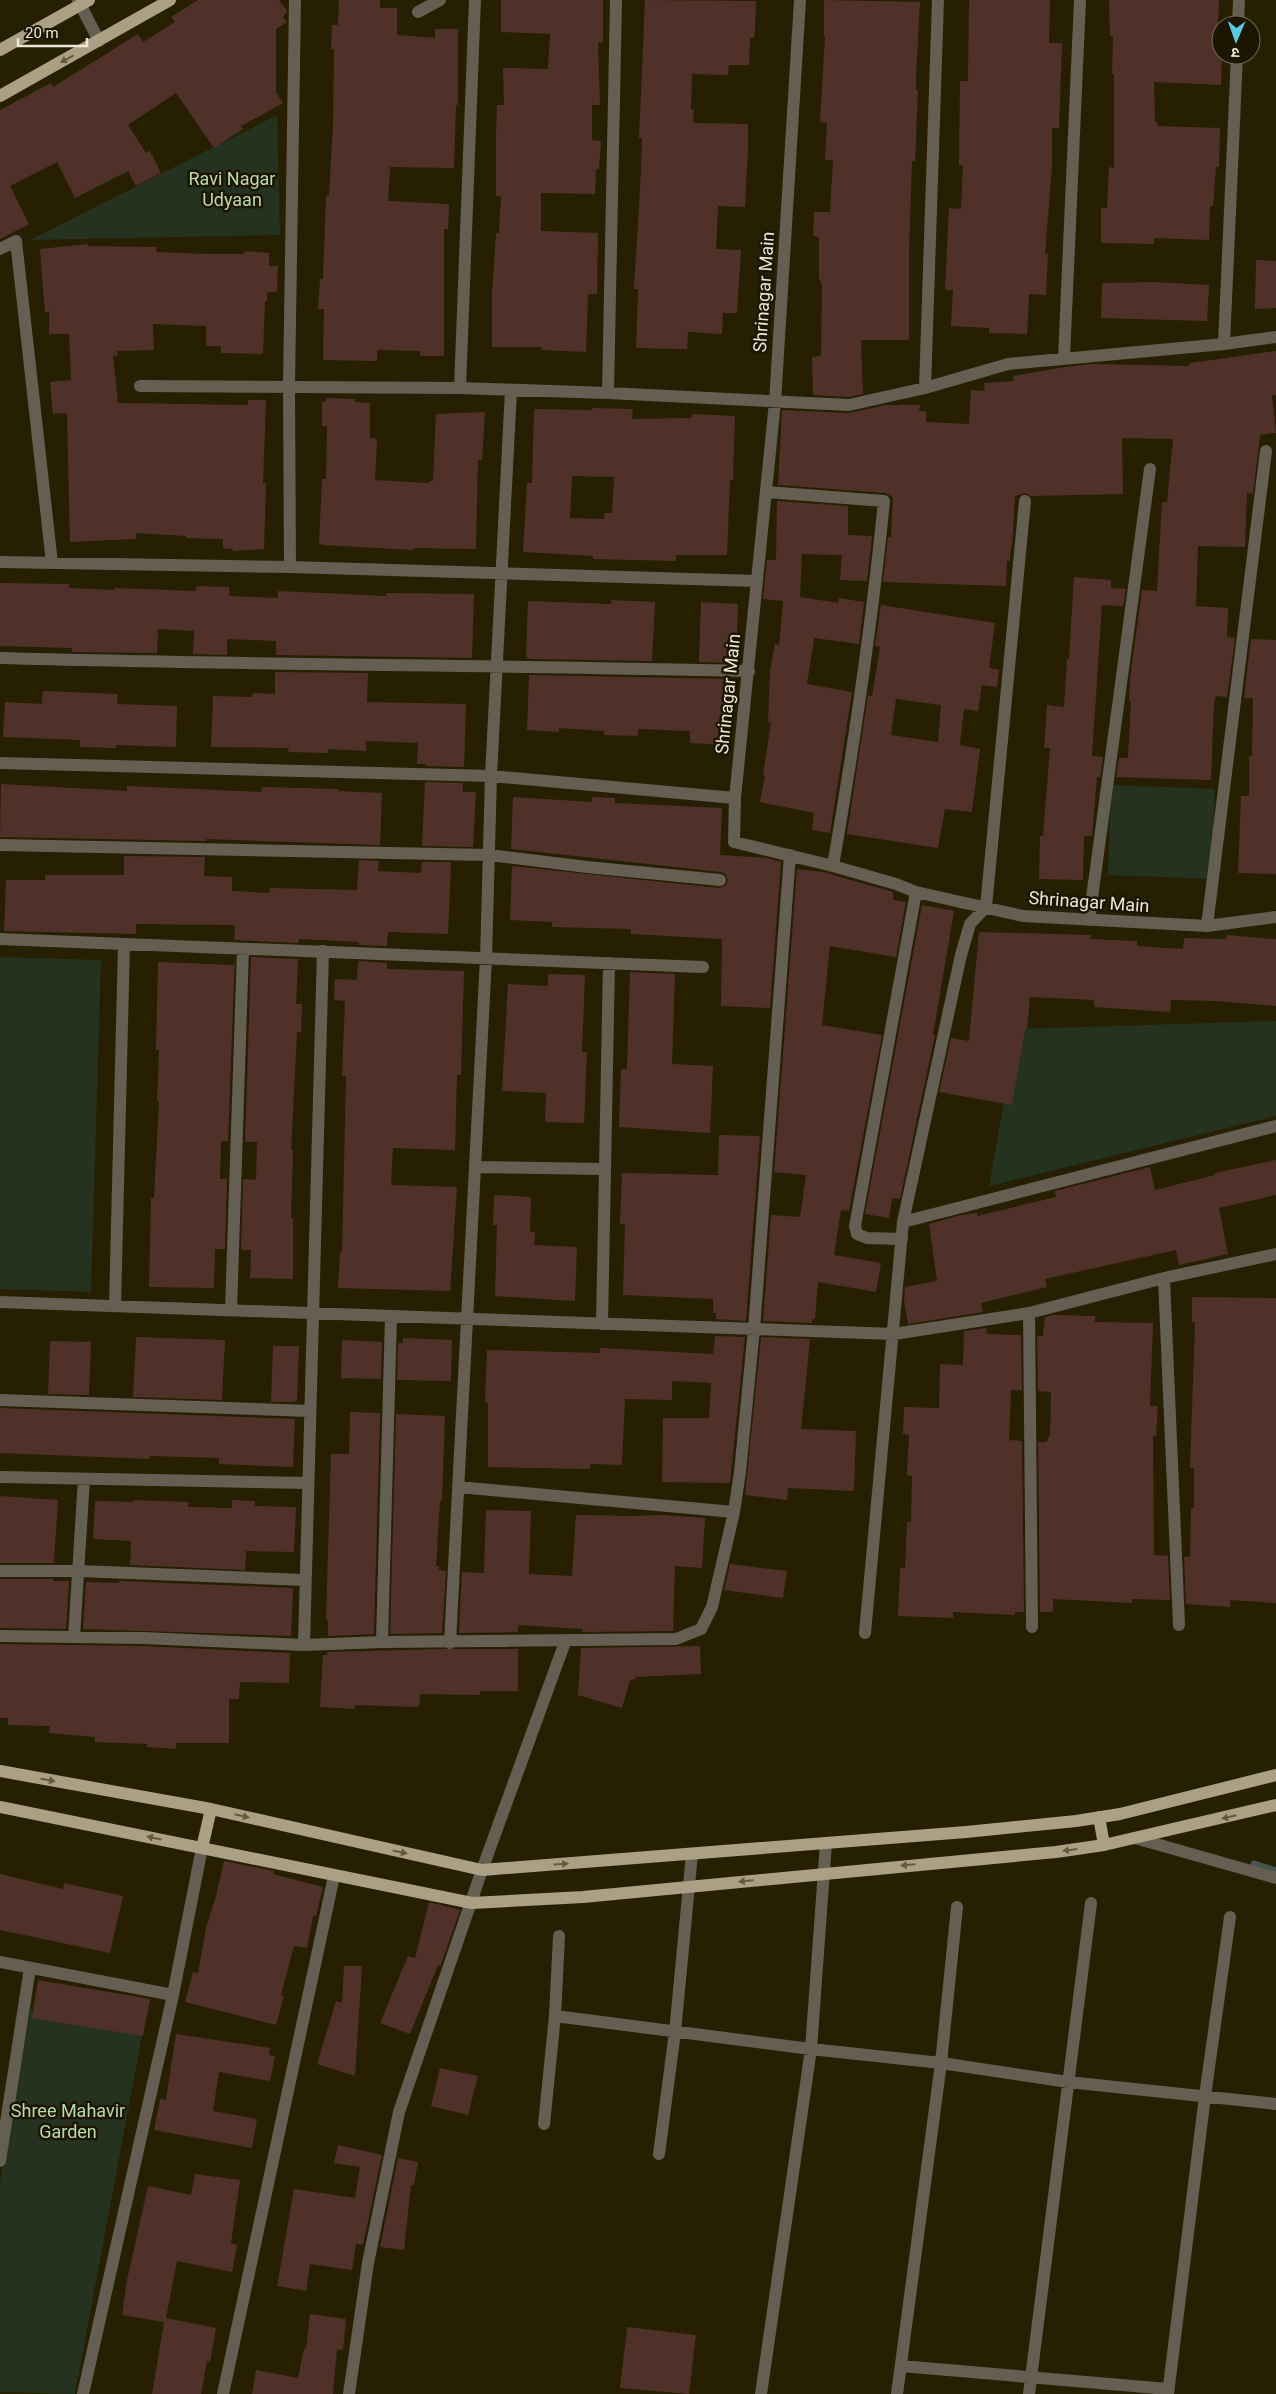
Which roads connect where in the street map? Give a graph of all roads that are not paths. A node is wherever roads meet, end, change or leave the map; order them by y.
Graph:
1 (170, 0) edge
2 (295, 0) edge
3 (440, 0) edge
4 (475, 0) edge
5 (616, 0) edge
6 (800, 0) edge
7 (938, 0) edge
8 (1080, 0) edge
9 (1239, 0) edge
10 (83, 2) edge
11 (418, 12) dead end
12 (1238, 15) edge
13 (98, 41) junction
14 (0, 50) edge
15 (1237, 65) edge
16 (0, 96) edge
17 (0, 250) edge
18 (1276, 337) edge
19 (1224, 344) junction
20 (1064, 358) junction
21 (140, 386) dead end
22 (289, 386) junction
23 (460, 388) junction
24 (925, 388) junction
25 (511, 390) junction
26 (608, 393) junction
27 (775, 402) junction
28 (1266, 451) dead end
29 (1150, 469) dead end
30 (767, 492) junction
31 (1024, 501) dead end
32 (0, 562) edge
33 (52, 562) junction
34 (290, 567) junction
35 (502, 574) junction
36 (757, 581) junction
37 (0, 658) edge
38 (497, 665) junction
39 (748, 670) junction
40 (0, 763) edge
41 (491, 776) junction
42 (735, 798) junction
43 (0, 845) edge
44 (489, 855) junction
45 (790, 855) junction
46 (833, 866) junction
47 (720, 880) dead end
48 (916, 892) junction
49 (986, 906) junction
50 (1276, 917) edge
51 (1089, 920) junction
52 (1207, 926) junction
53 (0, 939) edge
54 (124, 944) junction
55 (243, 949) junction
56 (323, 951) junction
57 (486, 958) junction
58 (609, 963) junction
59 (703, 967) dead end
60 (1276, 1126) edge
61 (475, 1167) junction
62 (605, 1169) junction
63 (903, 1222) junction
64 (902, 1239) junction
65 (1276, 1254) edge
66 (1164, 1278) junction
67 (0, 1302) edge
68 (115, 1306) junction
69 (231, 1310) junction
70 (312, 1313) junction
71 (1029, 1314) junction
72 (391, 1316) junction
73 (467, 1319) junction
74 (602, 1324) junction
75 (754, 1329) junction
76 (894, 1334) junction
77 (0, 1400) edge
78 (310, 1411) junction
79 (0, 1477) edge
80 (84, 1479) junction
81 (308, 1483) junction
82 (458, 1486) junction
83 (734, 1512) junction
84 (0, 1571) edge
85 (79, 1571) junction
86 (305, 1580) junction
87 (1179, 1625) dead end
88 (1032, 1627) dead end
89 (865, 1632) dead end
90 (0, 1636) edge
91 (74, 1637) junction
92 (382, 1642) junction
93 (565, 1642) junction
94 (450, 1643) junction
95 (304, 1645) junction
96 (0, 1771) edge
97 (1276, 1775) edge
98 (1276, 1805) edge
99 (0, 1807) edge
100 (211, 1809) junction
101 (1099, 1817) junction
102 (1135, 1838) junction
103 (826, 1843) junction
104 (1104, 1845) junction
105 (202, 1848) junction
106 (692, 1854) junction
107 (482, 1870) junction
108 (824, 1873) junction
109 (334, 1876) junction
110 (1276, 1878) edge
111 (690, 1886) junction
112 (472, 1903) junction
113 (1091, 1903) dead end
114 (957, 1907) dead end
115 (1230, 1917) dead end
116 (559, 1936) dead end
117 (0, 1962) edge
118 (30, 1968) junction
119 (174, 1996) junction
120 (555, 2016) junction
121 (676, 2032) junction
122 (811, 2049) junction
123 (941, 2063) junction
124 (1068, 2082) junction
125 (1205, 2096) junction
126 (1276, 2104) edge
127 (544, 2124) dead end
128 (659, 2154) dead end
129 (0, 2161) edge
130 (901, 2366) junction
131 (1031, 2377) junction
132 (1168, 2392) edge
133 (83, 2394) edge
134 (223, 2394) edge
135 (349, 2394) edge
136 (761, 2394) edge
137 (897, 2394) edge
138 (1029, 2394) edge

1 - 13 main road
2 - 22 street
3 - 11 street
4 - 23 street
5 - 26 street
6 - 27 street, Shrinagar Main
7 - 24 street
8 - 20 street
9 - 12 street
10 - 13 street
10 - 14 main road
13 -> 16 main road
15 - 19 street
17 - 33 street
18 - 19 street
19 - 20 street
20 - 24 street
21 - 22 street
22 - 23 street
22 - 34 street
23 - 25 street
24 - 27 street
25 - 26 street
25 - 35 street
26 - 27 street
27 - 30 street, Shrinagar Main
28 - 52 street
29 - 51 street
30 - 36 street, Shrinagar Main
30 - 46 street
31 - 49 street
32 - 33 street
33 - 34 street
34 - 35 street
35 - 36 street
35 - 38 street
36 - 39 street, Shrinagar Main
37 - 38 street
38 - 39 street
38 - 41 street
39 - 42 street, Shrinagar Main
40 - 41 street
41 - 42 street
41 - 44 street
42 - 45 street, Shrinagar Main
43 - 44 street
44 - 47 street
44 - 57 street
45 - 46 street, Shrinagar Main
45 - 75 street
46 - 48 street, Shrinagar Main
48 - 49 street, Shrinagar Main
48 - 64 street
49 - 51 street, Shrinagar Main
49 - 63 street
50 - 52 street, Shrinagar Main
51 - 52 street, Shrinagar Main
53 - 54 street
54 - 55 street
54 - 68 street
55 - 56 street
55 - 69 street
56 - 57 street
56 - 70 street
57 - 58 street
57 - 61 street
58 - 59 street
58 - 62 street
60 - 63 street
61 - 62 street
61 - 73 street
62 - 74 street
63 - 64 street
64 - 76 street
65 - 66 street
66 - 71 street
66 - 87 street
67 - 68 street
68 - 69 street
69 - 70 street
70 - 72 street
70 - 78 street
71 - 76 street
71 - 88 street
72 - 73 street
72 - 92 street
73 - 74 street
73 - 82 street
74 - 75 street
75 - 76 street
75 - 83 street
76 - 89 street
77 - 78 street
78 - 81 street
79 - 80 street
80 - 81 street
80 - 85 street
81 - 86 street
82 - 83 street
82 - 94 street
83 - 93 street
84 - 85 street
85 - 86 street
85 - 91 street
86 - 95 street
90 - 91 street
91 - 95 street
92 - 94 street
92 - 95 street
93 - 94 street
93 - 107 street
96 -> 100 main road
97 - 101 main road
98 -> 102 main road
105 -> 99 main road
100 - 105 main road
100 -> 107 main road
101 - 103 main road
101 - 104 main road
102 - 104 main road
102 - 110 street
103 - 106 main road
103 - 108 street
104 -> 108 main road
105 - 109 main road
105 - 119 street
107 -> 106 main road
106 - 111 street
107 - 112 street
108 -> 111 main road
108 - 122 street
109 - 112 main road
109 - 134 street
111 - 112 main road
111 - 121 street
112 - 135 street
113 - 124 street
114 - 123 street
115 - 125 street
116 - 120 street
117 - 118 street
118 - 119 street
118 - 129 street
119 - 133 street
120 - 121 street
120 - 127 street
121 - 122 street
121 - 128 street
122 - 123 street
122 - 136 street
123 - 124 street
123 - 130 street
124 - 125 street
124 - 131 street
125 - 126 street
125 - 132 street
130 - 131 street
130 - 137 street
131 - 132 street
131 - 138 street

